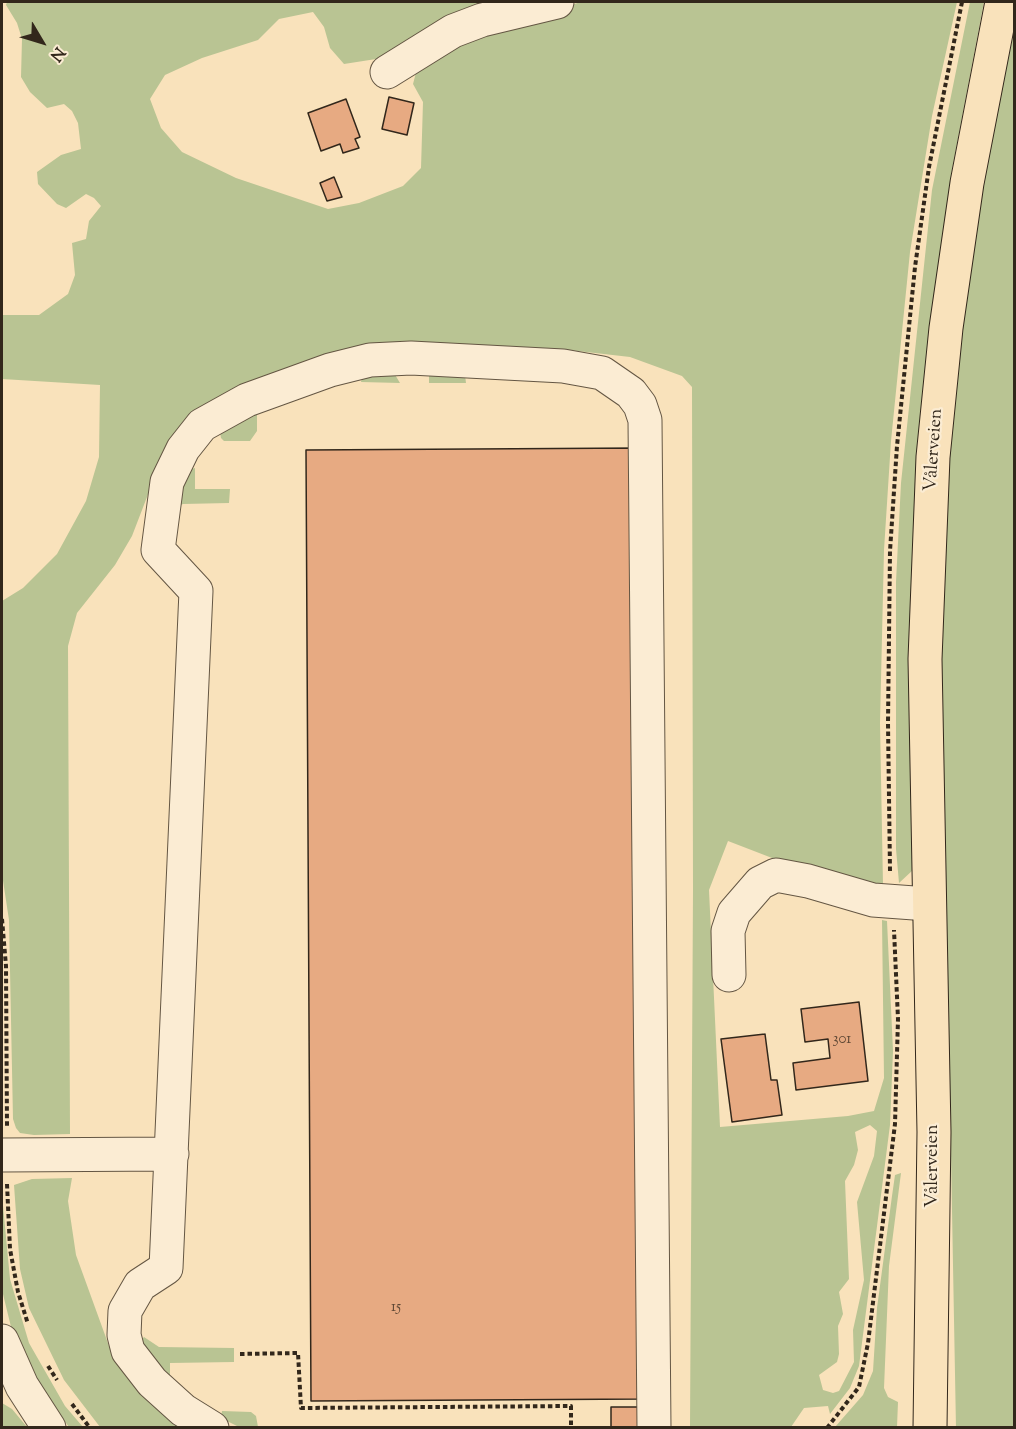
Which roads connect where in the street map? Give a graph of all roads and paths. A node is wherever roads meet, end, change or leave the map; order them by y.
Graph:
1 (557, 2) edge
2 (1002, 2) edge
3 (387, 72) dead end
4 (928, 904) junction
5 (729, 975) dead end
6 (172, 1154) junction
7 (2, 1155) edge
8 (3, 1351) edge
9 (240, 1354) dead end
10 (859, 1387) dead end
11 (49, 1428) edge
12 (212, 1428) edge
13 (571, 1428) edge
14 (654, 1428) edge
15 (827, 1428) edge
16 (930, 1428) edge

1 - 3 street
2 - 4 main road, Vålerveien
4 - 5 street
4 - 16 main road, Vålerveien
6 - 7 street
6 - 12 street
6 - 14 street
8 - 11 street
9 - 13 path
10 - 15 path

